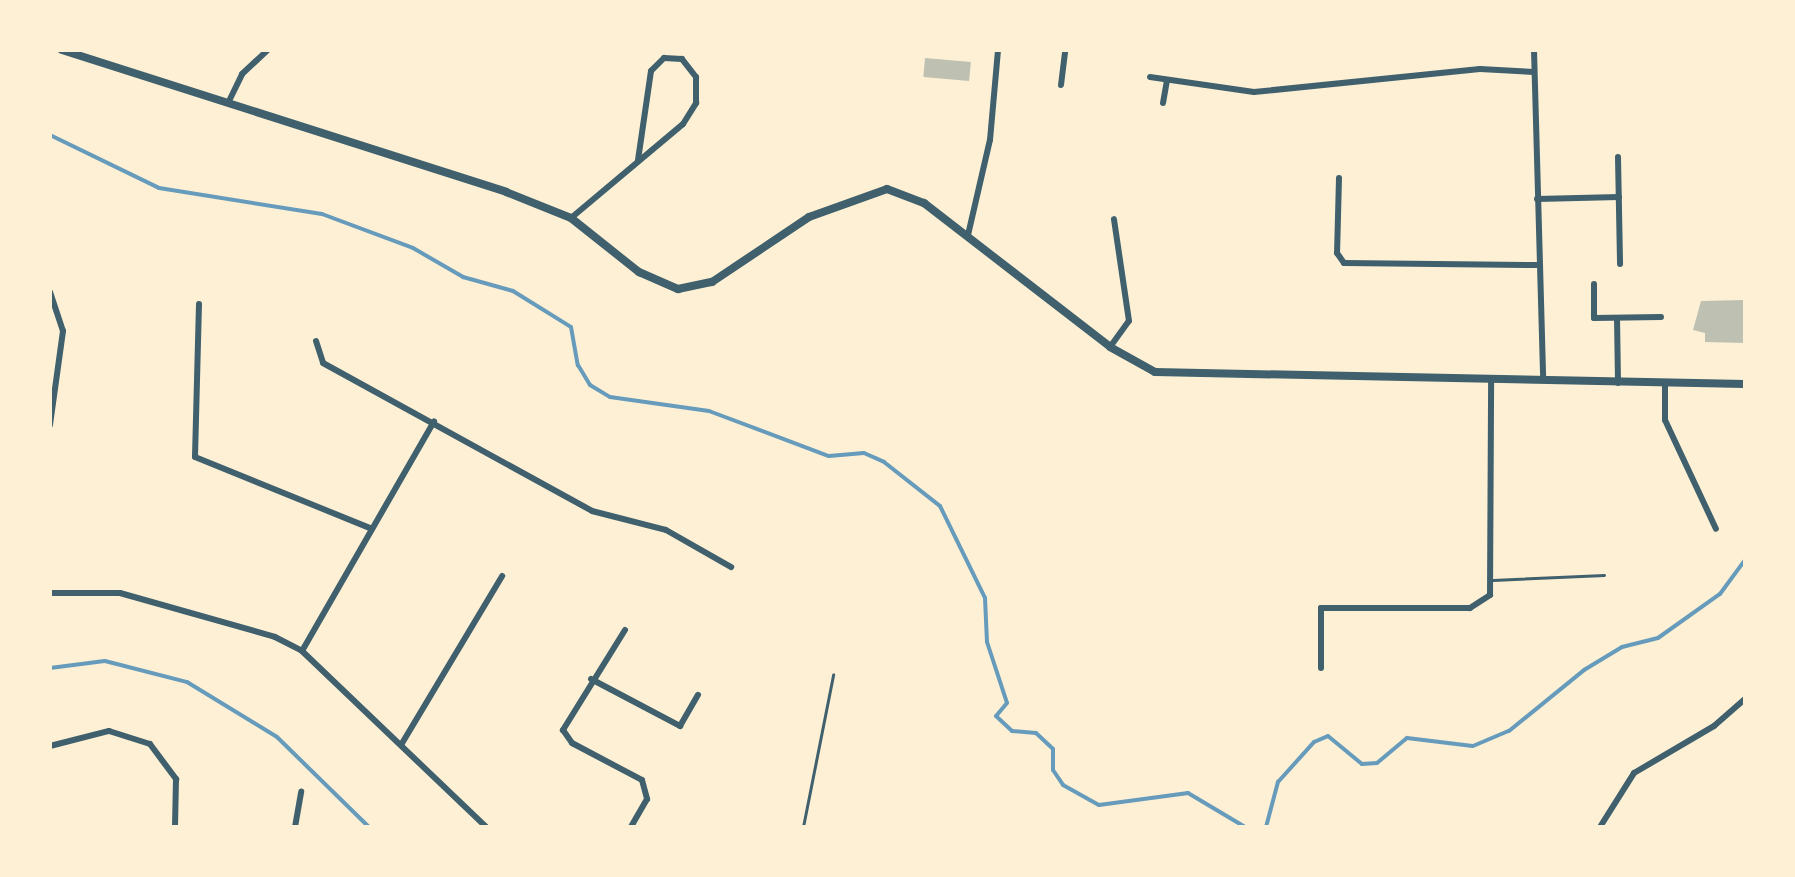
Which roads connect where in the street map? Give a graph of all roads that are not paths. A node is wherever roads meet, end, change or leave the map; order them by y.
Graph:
1 (62, 50) edge
2 (268, 50) edge
3 (998, 50) edge
4 (1065, 50) edge
5 (1534, 50) edge
6 (1534, 72) junction
7 (1150, 77) dead end
8 (1167, 80) junction
9 (1062, 85) dead end
10 (230, 99) junction
11 (1162, 102) dead end
12 (1618, 157) dead end
13 (638, 160) junction
14 (1339, 178) dead end
15 (1619, 198) junction
16 (1537, 199) junction
17 (571, 218) junction
18 (1114, 218) dead end
19 (968, 235) junction
20 (1620, 264) dead end
21 (1536, 265) junction
22 (1594, 284) dead end
23 (50, 292) edge
24 (199, 304) dead end
25 (1661, 317) dead end
26 (1618, 318) junction
27 (316, 341) dead end
28 (1110, 347) junction
29 (1491, 379) junction
30 (1543, 380) junction
31 (1618, 382) junction
32 (1665, 384) junction
33 (1745, 384) edge
34 (434, 421) junction
35 (50, 425) edge
36 (372, 529) junction
37 (1716, 529) dead end
38 (731, 567) dead end
39 (1604, 575) dead end
40 (502, 576) dead end
41 (1492, 580) junction
42 (50, 593) edge
43 (625, 630) dead end
44 (302, 651) junction
45 (1321, 668) dead end
46 (833, 675) dead end
47 (592, 679) junction
48 (698, 695) dead end
49 (1745, 699) edge
50 (400, 744) junction
51 (50, 746) edge
52 (301, 792) dead end
53 (175, 827) edge
54 (296, 827) edge
55 (486, 827) edge
56 (631, 827) edge
57 (803, 827) edge
58 (1600, 827) edge

1 - 10 street
2 - 10 street
3 - 19 street
4 - 9 street
5 - 6 street
6 - 8 street
6 - 16 street
7 - 8 street
8 - 11 street
10 - 17 street
12 - 15 street
13 - 13 street
13 - 17 street
14 - 21 street
15 - 16 street
15 - 20 street
16 - 21 street
17 - 19 street
18 - 28 street
19 - 28 street
21 - 30 street
22 - 26 street
23 - 35 street
24 - 36 street
25 - 26 street
26 - 31 street
27 - 34 street
28 - 29 street
29 - 30 street
29 - 41 street
30 - 31 street
31 - 32 street
32 - 33 street
32 - 37 street
34 - 36 street
34 - 38 street
36 - 44 street
39 - 41 lane
40 - 50 street
41 - 45 street
42 - 44 street
43 - 47 street
44 - 50 street
46 - 57 lane
47 - 48 street
47 - 56 street
49 - 58 street
50 - 55 street
51 - 53 street
52 - 54 street

